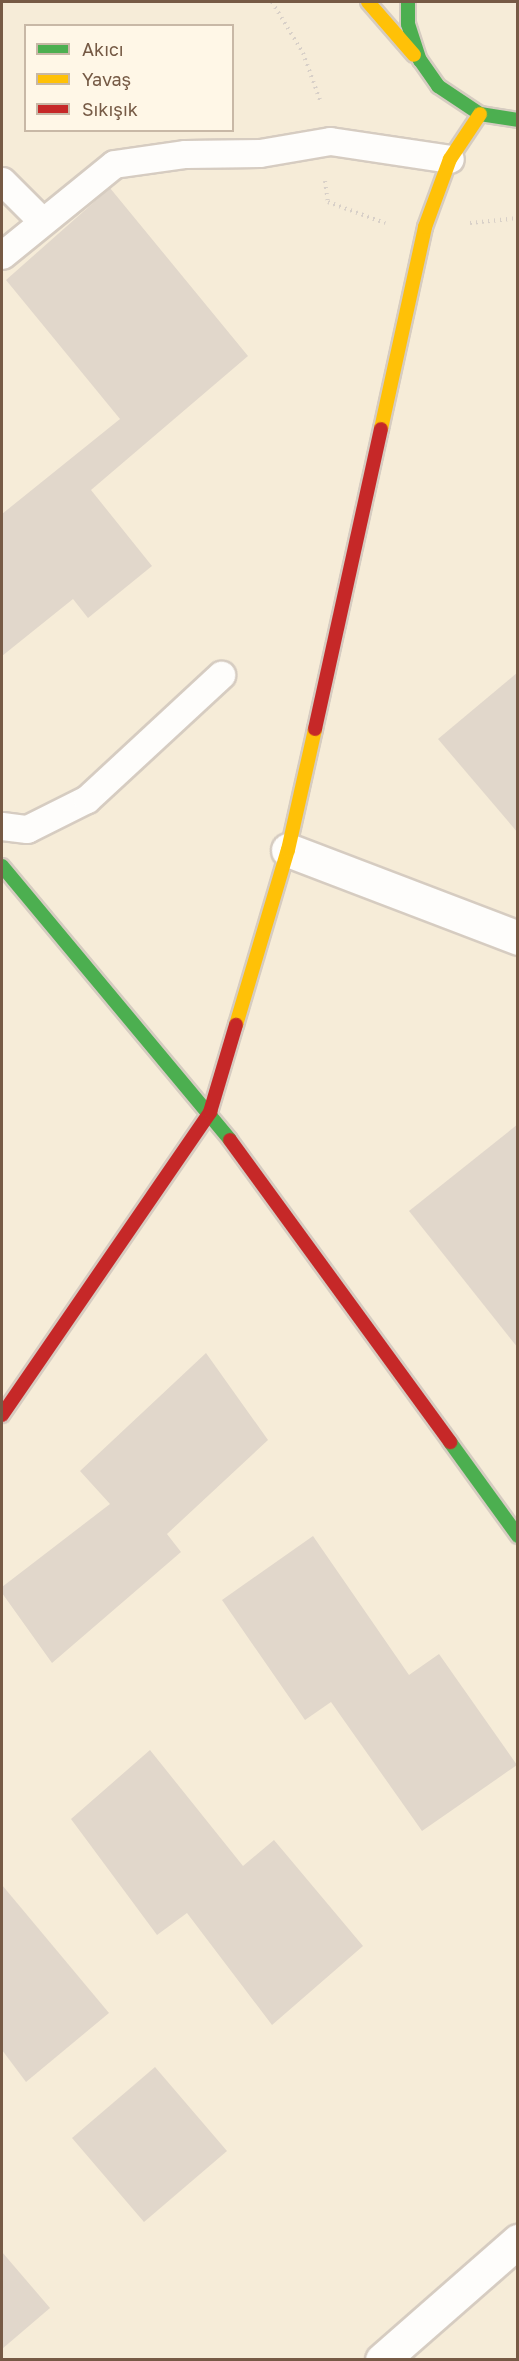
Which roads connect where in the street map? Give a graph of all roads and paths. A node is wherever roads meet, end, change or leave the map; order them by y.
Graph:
1 (368, 2) edge
2 (408, 2) edge
3 (420, 60) junction
4 (480, 114) junction
5 (518, 120) edge
6 (450, 159) junction
7 (2, 181) edge
8 (42, 221) junction
9 (2, 255) edge
10 (220, 675) dead end
11 (2, 826) edge
12 (288, 850) junction
13 (2, 866) edge
14 (518, 938) edge
15 (210, 1112) junction
16 (2, 1414) edge
17 (518, 1536) edge
18 (518, 2241) edge
19 (382, 2360) edge

1 - 3 street
2 - 3 street
3 - 4 street
4 - 5 street
4 - 6 street
6 - 8 lane
6 - 12 street
7 - 8 lane
8 - 9 lane
10 - 11 lane
12 - 14 street
12 - 15 street
13 - 15 street
15 - 16 street
15 - 17 street
18 - 19 street

